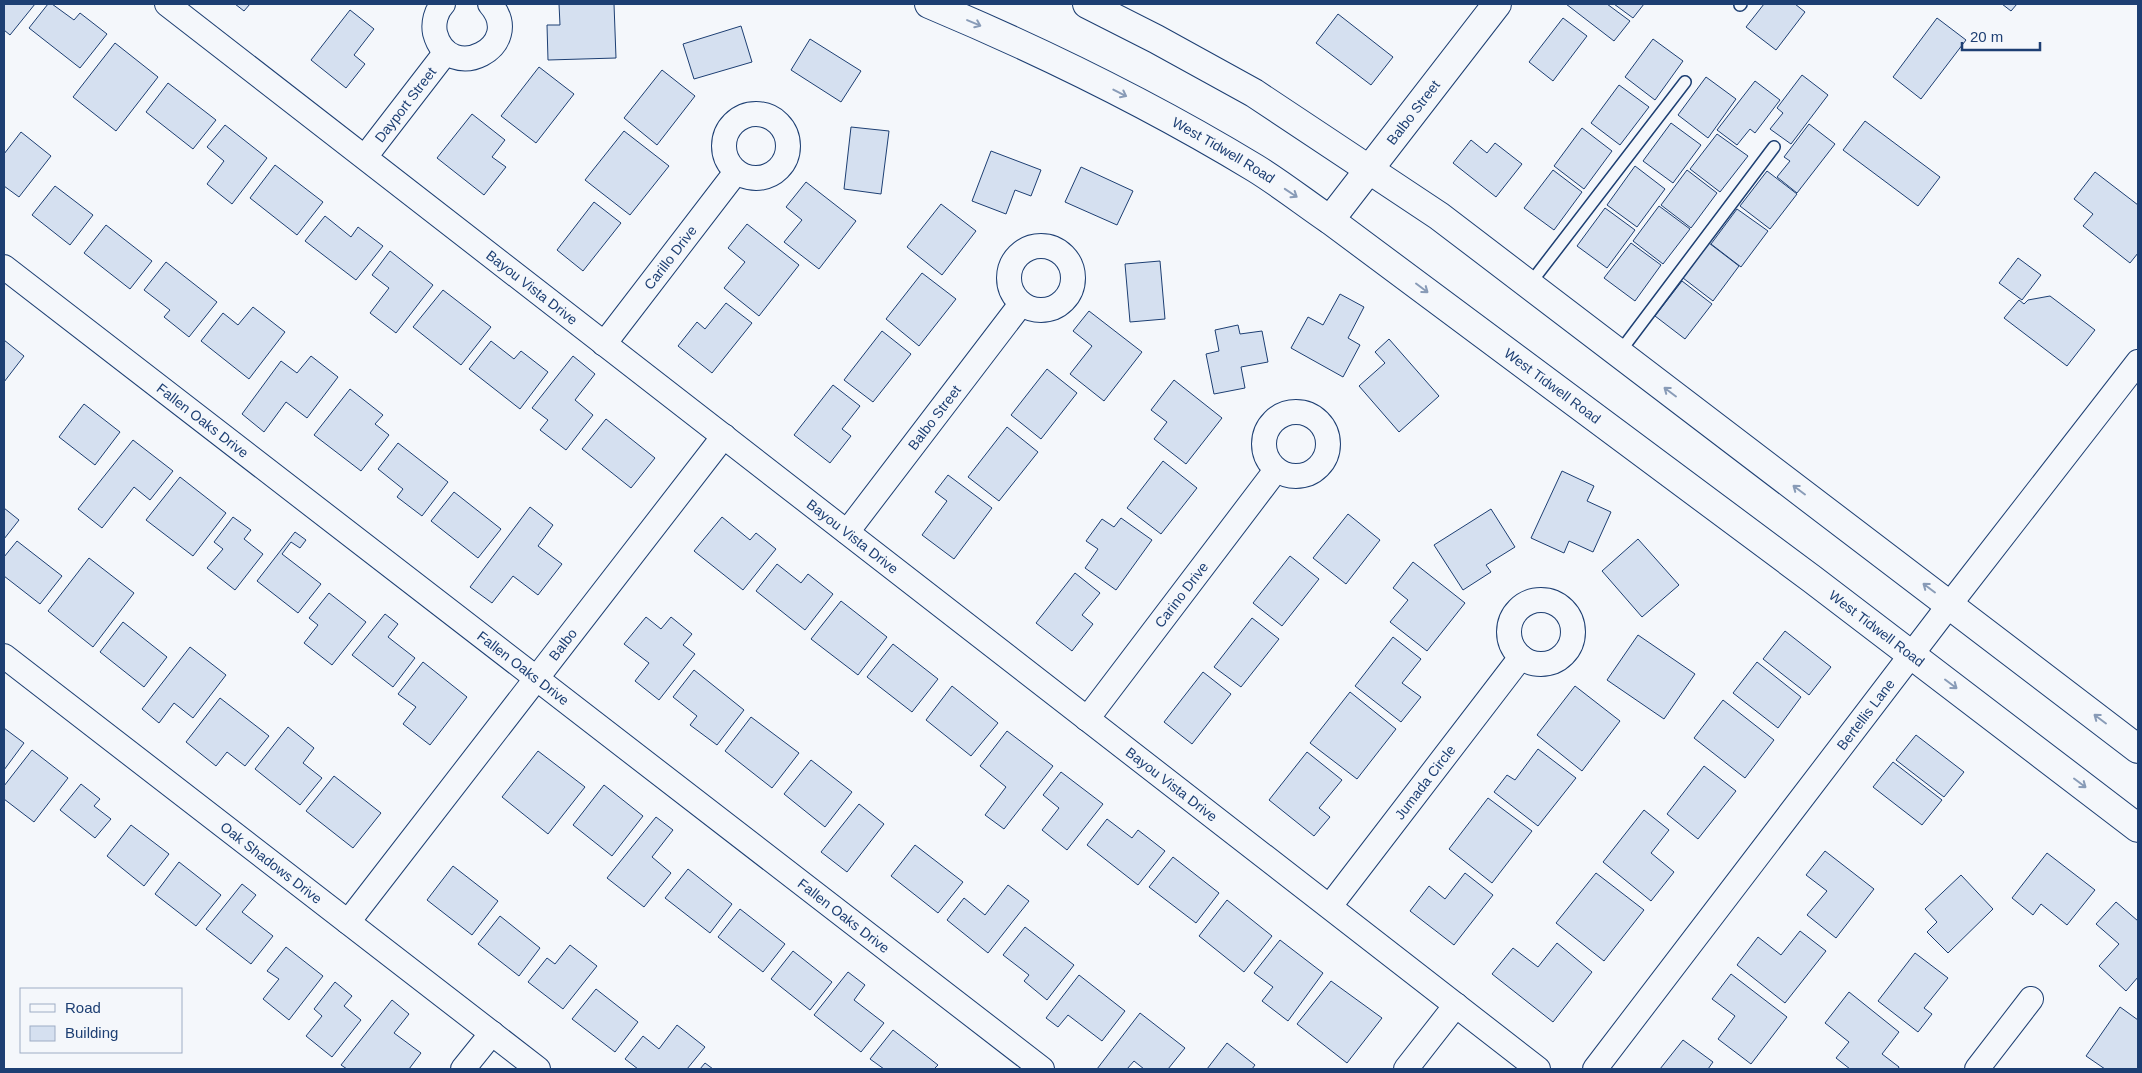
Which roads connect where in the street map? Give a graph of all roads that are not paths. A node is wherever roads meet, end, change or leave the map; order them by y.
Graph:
1 (167, 4) edge
2 (443, 4) edge
3 (490, 4) edge
4 (929, 4) edge
5 (1087, 4) edge
6 (1497, 4) edge
7 (446, 52) junction
8 (1685, 82) dead end
9 (1774, 147) dead end
10 (365, 157) junction
11 (1369, 168) junction
12 (736, 172) dead end
13 (1330, 220) junction
14 (4, 267) edge
15 (1529, 285) junction
16 (1021, 304) dead end
17 (604, 344) junction
18 (1619, 353) junction
19 (2138, 362) edge
20 (724, 436) junction
21 (1276, 470) dead end
22 (847, 532) junction
23 (1950, 604) junction
24 (1912, 654) junction
25 (4, 656) edge
26 (1521, 657) dead end
27 (536, 679) junction
28 (1087, 718) junction
29 (2138, 749) edge
30 (2138, 828) edge
31 (1330, 906) junction
32 (348, 922) junction
33 (2031, 998) dead end
34 (1456, 1005) junction
35 (492, 1033) junction
36 (463, 1069) edge
37 (538, 1069) edge
38 (1042, 1069) edge
39 (1406, 1069) edge
40 (1538, 1069) edge
41 (1595, 1069) edge
42 (1976, 1069) edge

1 - 10 street, Bayou Vista Drive
2 - 7 street
3 - 7 street
4 -> 13 main road, West Tidwell Road
5 - 11 main road
6 - 11 main road, Balbo Street
7 - 10 street, Dayport Street
8 - 15 lane
9 - 18 lane
10 - 17 street, Bayou Vista Drive
11 - 13 main road, Balbo Street
11 - 15 main road
12 - 17 street, Carillo Drive
13 -> 24 main road, West Tidwell Road
14 - 27 street, Fallen Oaks Drive
15 - 18 main road
16 - 22 street, Balbo Street
17 - 20 street, Bayou Vista Drive
23 -> 18 main road
19 - 23 street, Bertellis Lane
20 - 22 street, Bayou Vista Drive
20 - 27 street, Balbo
21 - 28 street, Carino Drive
22 - 28 street, Bayou Vista Drive
23 - 24 street, Bertellis Lane
29 -> 23 main road
24 -> 30 main road, West Tidwell Road
24 - 41 street, Bertellis Lane
25 - 32 street, Oak Shadows Drive
26 - 31 street, Jumada Circle
27 - 32 street, Balbo
27 - 38 street, Fallen Oaks Drive
28 - 31 street, Bayou Vista Drive
31 - 34 street, Bayou Vista Drive
32 - 35 street, Oak Shadows Drive
33 - 42 street
34 - 39 street
34 - 40 street, Bayou Vista Drive
35 - 36 street
35 - 37 street, Oak Shadows Drive

